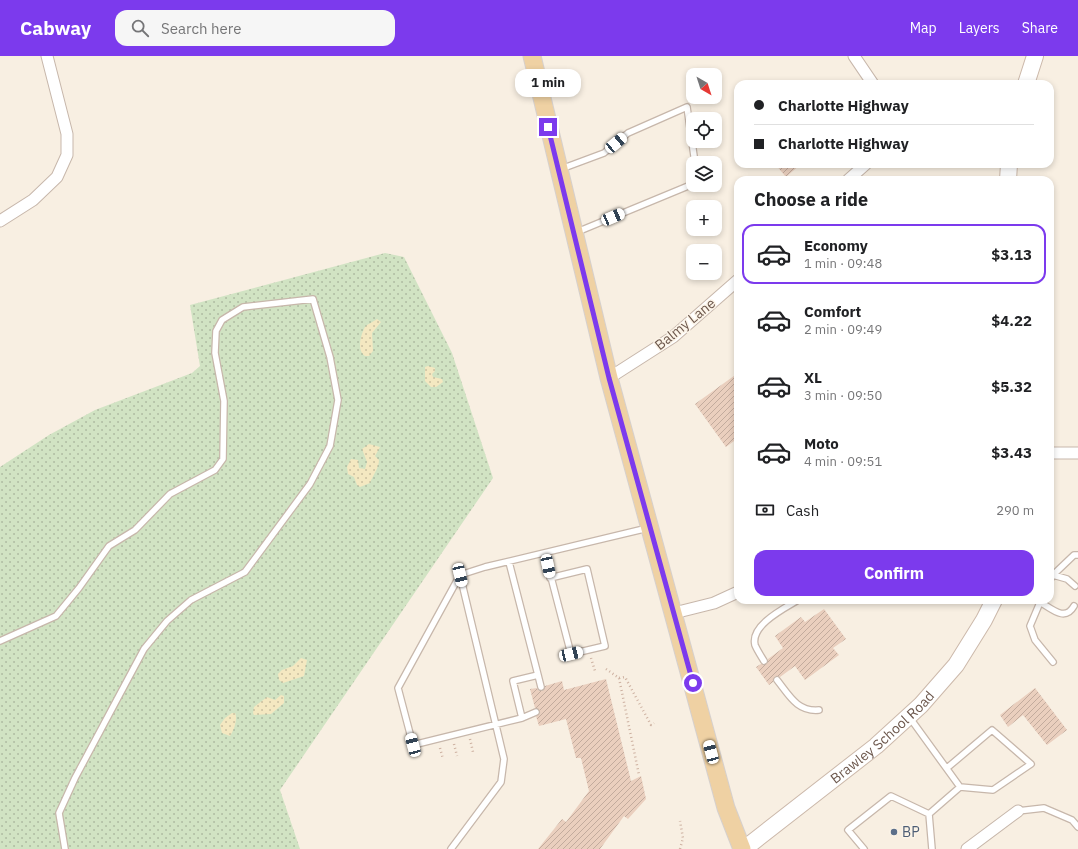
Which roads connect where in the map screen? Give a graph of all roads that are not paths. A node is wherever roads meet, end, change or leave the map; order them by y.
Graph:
1 (47, 56) edge
2 (532, 56) edge
3 (854, 56) edge
4 (1035, 56) edge
5 (870, 80) edge
6 (1027, 80) edge
7 (694, 156) edge
8 (862, 168) edge
9 (558, 170) junction
10 (852, 176) edge
11 (686, 187) edge
12 (0, 221) edge
13 (574, 234) junction
14 (734, 284) edge
15 (609, 378) junction
16 (1054, 453) edge
17 (1078, 453) edge
18 (650, 528) junction
19 (545, 554) junction
20 (1078, 555) edge
21 (510, 562) junction
22 (460, 575) junction
23 (1054, 575) edge
24 (550, 578) junction
25 (1054, 578) edge
26 (1075, 586) dead end
27 (734, 594) edge
28 (792, 604) edge
29 (992, 604) edge
30 (1039, 604) edge
31 (1045, 604) edge
32 (1074, 606) dead end
33 (674, 613) junction
34 (0, 641) edge
35 (764, 661) dead end
36 (1053, 662) dead end
37 (538, 675) junction
38 (777, 680) dead end
39 (541, 687) dead end
40 (819, 710) dead end
41 (536, 712) dead end
42 (908, 716) junction
43 (522, 718) junction
44 (496, 724) junction
45 (947, 768) junction
46 (960, 787) junction
47 (1018, 811) joint
48 (929, 814) junction
49 (1078, 826) edge
50 (969, 848) edge
51 (65, 849) edge
52 (451, 849) edge
53 (743, 849) edge
54 (864, 849) edge
55 (932, 849) edge

1 - 12 street
2 - 9 main road
3 - 5 street
4 - 6 main road
7 - 9 lane
8 - 10 street
9 - 13 main road
11 - 13 lane
13 - 15 main road
14 - 15 street, Balmy Lane
15 - 18 main road
16 - 17 street
18 - 19 lane
18 - 33 main road
19 - 21 lane
19 - 24 lane
20 - 23 lane
21 - 22 lane
21 - 37 lane
22 - 44 lane
22 - 44 lane
24 - 24 lane
25 - 26 lane
27 - 33 street
28 - 35 lane
29 - 42 main road, Brawley School Road
30 - 36 lane
31 - 32 lane
33 - 53 main road
34 - 51 lane
37 - 39 lane
37 - 43 lane
38 - 40 lane
41 - 43 lane
42 - 45 lane
42 - 53 main road, Brawley School Road
43 - 44 lane
44 - 52 lane
45 - 46 lane
45 - 46 lane
46 - 48 lane
47 - 49 lane
47 - 50 street
48 - 54 lane
48 - 55 lane

